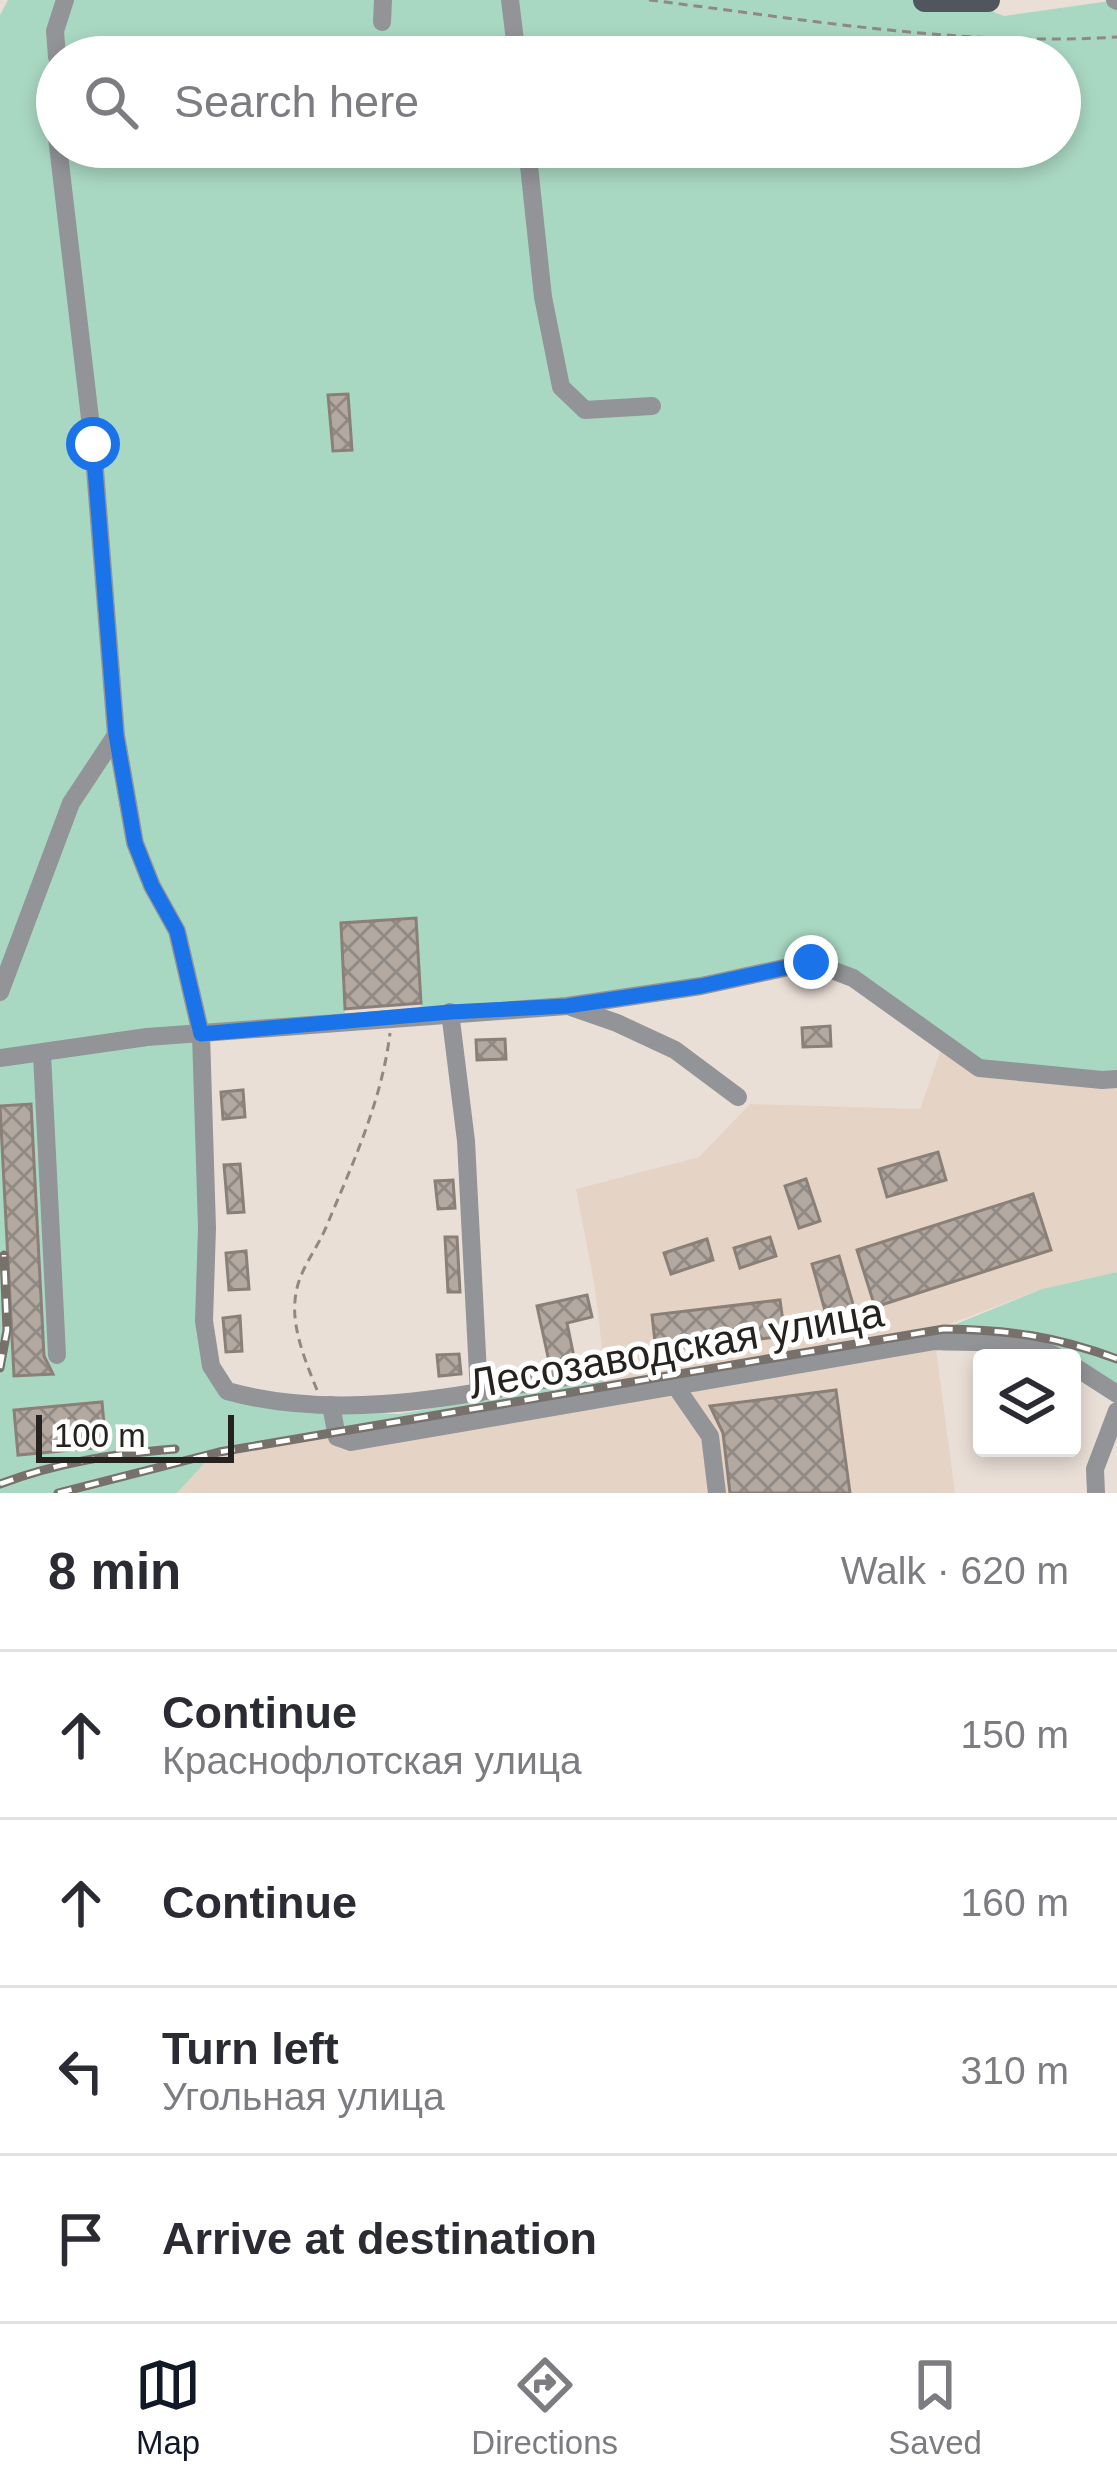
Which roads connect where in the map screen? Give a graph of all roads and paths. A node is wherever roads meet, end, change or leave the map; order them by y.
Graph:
1 (65, 0) edge
2 (383, 0) edge
3 (510, 0) edge
4 (649, 0) edge
5 (926, 0) edge
6 (988, 0) edge
7 (382, 22) dead end
8 (56, 36) edge
9 (514, 36) edge
10 (992, 36) edge
11 (1117, 38) edge
12 (1081, 39) edge
13 (61, 168) edge
14 (528, 168) edge
15 (652, 406) dead end
16 (116, 735) junction
17 (0, 992) edge
18 (567, 1006) junction
19 (450, 1012) junction
20 (392, 1017) junction
21 (201, 1034) junction
22 (42, 1054) junction
23 (0, 1058) edge
24 (1117, 1078) edge
25 (738, 1097) dead end
26 (1034, 1349) edge
27 (57, 1355) dead end
28 (610, 1364) dead end
29 (1081, 1371) edge
30 (674, 1384) junction
31 (479, 1393) junction
32 (1117, 1394) edge
33 (331, 1405) junction
34 (1117, 1411) edge
35 (717, 1493) edge
36 (1096, 1493) edge

1 - 8 street
2 - 7 street
3 - 9 street
4 - 10 path
5 - 6 main road
11 - 12 path
13 - 16 street
14 - 15 street
16 - 17 street
16 - 21 street
18 - 19 street
18 - 24 street
18 - 25 street
19 - 20 street
19 - 31 street
20 - 21 street
20 - 33 path
21 - 22 street
21 - 33 street
22 - 23 street
22 - 27 street
26 - 30 street, Лесозаводская улица
28 - 31 street
29 - 32 street
30 - 33 street, Лесозаводская улица
30 - 35 street
31 - 33 street
34 - 36 street

